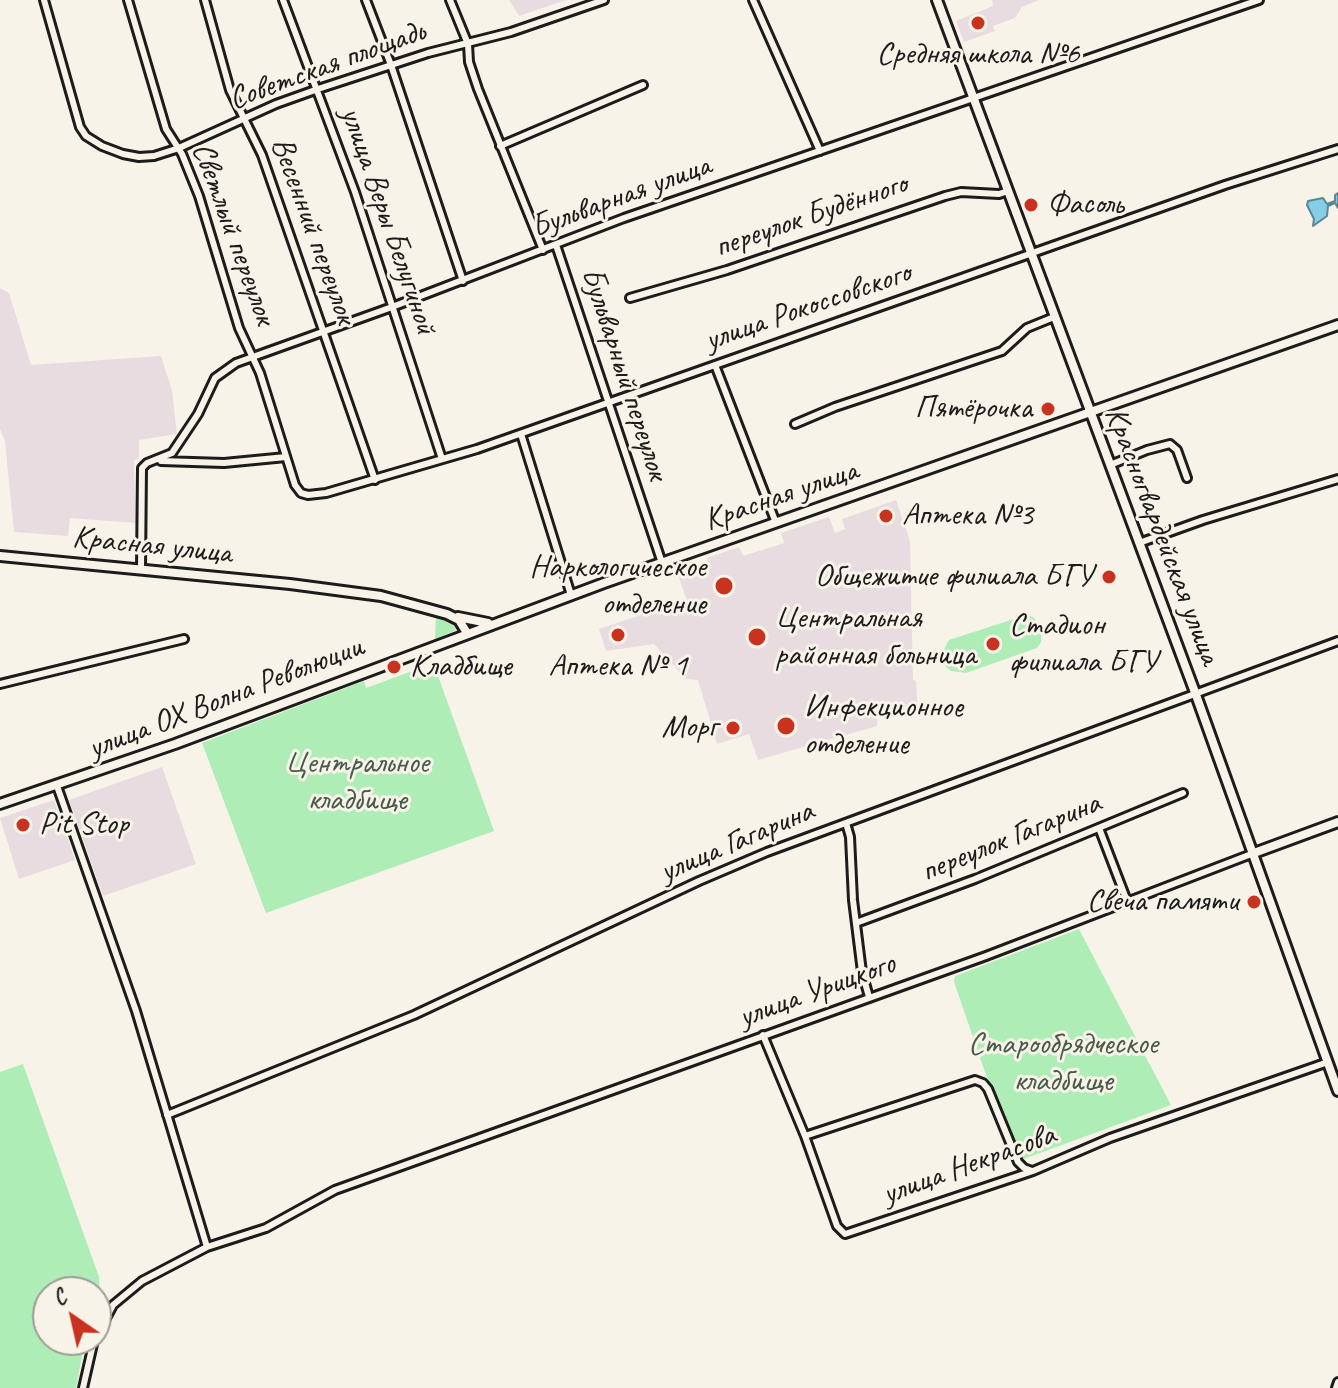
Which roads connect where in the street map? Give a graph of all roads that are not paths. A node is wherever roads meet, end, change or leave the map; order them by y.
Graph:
1 (44, 0) edge
2 (128, 0) edge
3 (205, 0) edge
4 (283, 0) edge
5 (366, 0) edge
6 (450, 0) edge
7 (604, 0) edge
8 (753, 0) edge
9 (937, 0) edge
10 (1259, 0) edge
11 (468, 44) junction
12 (391, 65) junction
13 (643, 85) dead end
14 (318, 89) junction
15 (973, 97) junction
16 (245, 118) junction
17 (500, 146) junction
18 (179, 148) junction
19 (1338, 149) edge
20 (820, 151) junction
21 (1008, 191) junction
22 (556, 245) junction
23 (543, 250) junction
24 (1031, 254) junction
25 (463, 281) junction
26 (630, 298) dead end
27 (392, 307) junction
28 (1054, 317) junction
29 (1338, 325) edge
30 (324, 332) junction
31 (254, 356) junction
32 (715, 365) junction
33 (607, 403) junction
34 (1091, 414) junction
35 (795, 424) dead end
36 (521, 434) junction
37 (286, 457) junction
38 (442, 459) junction
39 (157, 461) junction
40 (1110, 465) junction
41 (1187, 478) dead end
42 (1338, 479) edge
43 (375, 480) junction
44 (295, 485) joint
45 (776, 523) junction
46 (1139, 543) junction
47 (0, 556) edge
48 (662, 563) junction
49 (141, 569) junction
50 (571, 595) junction
51 (447, 614) junction
52 (493, 623) junction
53 (467, 633) junction
54 (184, 639) dead end
55 (1338, 641) edge
56 (0, 684) edge
57 (1196, 695) junction
58 (57, 786) junction
59 (1183, 793) dead end
60 (0, 804) edge
61 (1338, 822) edge
62 (846, 823) junction
63 (1099, 828) junction
64 (1254, 853) junction
65 (1127, 901) junction
66 (856, 923) junction
67 (869, 997) junction
68 (763, 1035) junction
69 (1338, 1059) edge
70 (1328, 1062) junction
71 (1338, 1091) edge
72 (167, 1115) junction
73 (805, 1136) junction
74 (1033, 1171) junction
75 (207, 1247) junction
76 (112, 1307) edge
77 (91, 1356) edge
78 (1338, 1382) edge
79 (83, 1388) edge
80 (1336, 1388) edge

1 - 18 street, Советская площадь
2 - 18 street, Светлый переулок
3 - 16 street, Весенний переулок
4 - 14 street, улица Веры Белугиной
5 - 12 street
6 - 11 street, Бульварный переулок
7 - 11 street, Советская площадь
8 - 20 street
9 - 15 main road, Красногвардейская улица
10 - 15 street, Бульварная улица
11 - 12 street, Советская площадь
11 - 17 street, Бульварный переулок
12 - 14 street, Советская площадь
12 - 25 street
13 - 17 street
14 - 16 street, Советская площадь
14 - 27 street, улица Веры Белугиной
15 - 20 street, Бульварная улица
15 - 21 main road, Красногвардейская улица
16 - 18 street, Советская площадь
16 - 30 street, Весенний переулок
17 - 23 street, Бульварный переулок
18 - 31 street, Светлый переулок
19 - 24 street, улица Рокоссовского
20 - 22 street, Бульварная улица
21 - 24 main road, Красногвардейская улица
21 - 26 street, переулок Будённого
22 - 23 street, Бульварная улица
22 - 33 street, Бульварный переулок
23 - 25 street, Бульварная улица
24 - 28 main road, Красногвардейская улица
24 - 32 street, улица Рокоссовского
25 - 27 street, Бульварная улица
27 - 30 street, Бульварная улица
27 - 38 street, улица Веры Белугиной
28 - 34 main road, Красногвардейская улица
28 - 35 street
29 - 34 main road, Красная улица
30 - 31 street, Бульварная улица
30 - 43 street, Весенний переулок
31 - 37 street, Светлый переулок
31 - 39 street, Бульварная улица
32 - 33 street, улица Рокоссовского
32 - 45 street
33 - 36 street, улица Рокоссовского
33 - 48 street, Бульварный переулок
34 - 40 main road, Красногвардейская улица
34 - 45 main road, Красная улица
36 - 38 street, улица Рокоссовского
36 - 50 street
37 - 39 street
37 - 44 street, Светлый переулок
38 - 43 street, улица Рокоссовского
39 - 49 street, Бульварная улица
40 - 41 street
40 - 46 main road, Красногвардейская улица
42 - 46 street
43 - 44 street, улица Рокоссовского
45 - 48 main road, Красная улица
46 - 57 main road, Красногвардейская улица
47 - 49 main road, Красная улица
48 - 50 main road, Красная улица
49 - 51 main road, Красная улица
50 - 52 main road, Красная улица
51 - 52 main road
51 - 53 main road, Красная улица
52 - 53 main road, Красная улица
53 - 58 main road, улица ОХ Волна Революции
54 - 56 street
55 - 57 street, улица Гагарина
57 - 62 street, улица Гагарина
57 - 64 main road, Красногвардейская улица
58 - 60 main road, улица ОХ Волна Революции
58 - 72 street
59 - 63 street, переулок Гагарина
61 - 64 main road, улица Урицкого
62 - 66 street
62 - 72 street, улица Гагарина
63 - 65 street
63 - 66 street, переулок Гагарина
64 - 65 street, улица Урицкого
64 - 70 main road, Красногвардейская улица
65 - 67 street, улица Урицкого
66 - 67 street
67 - 68 street, улица Урицкого
68 - 73 street
68 - 75 street, улица Урицкого
69 - 70 main road, улица Некрасова
70 - 71 main road, Красногвардейская улица
70 - 74 street, улица Некрасова
72 - 75 street
73 - 74 street
73 - 74 street, улица Некрасова
75 - 76 street, улица Урицкого
77 - 79 street, улица Урицкого
78 - 80 street

